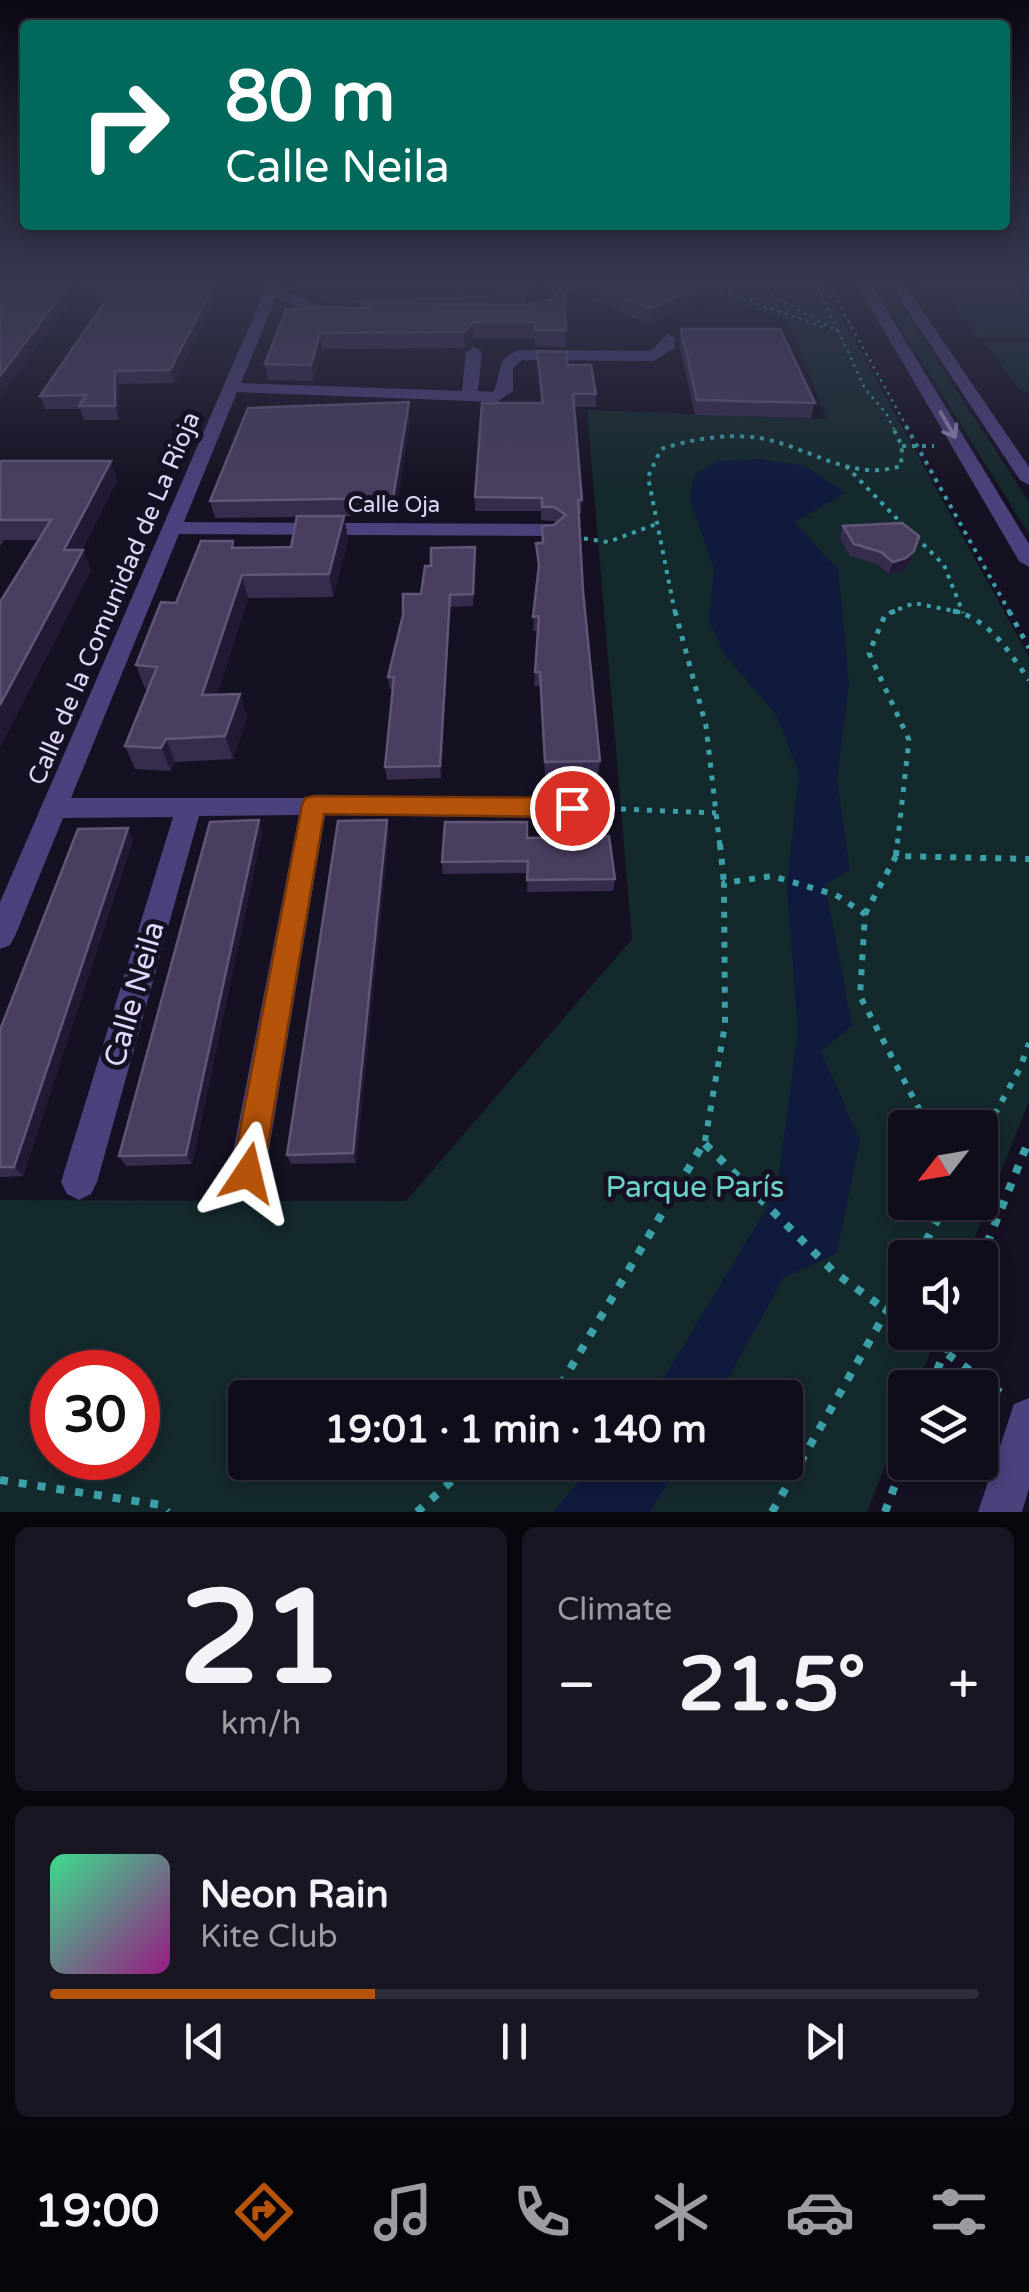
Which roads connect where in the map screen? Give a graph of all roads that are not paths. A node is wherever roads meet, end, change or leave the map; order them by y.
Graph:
1 (246, 352) edge
2 (474, 352) dead end
3 (661, 352) edge
4 (904, 352) edge
5 (943, 352) edge
6 (231, 387) junction
7 (470, 398) junction
8 (1000, 436) junction
9 (1029, 436) edge
10 (1029, 480) edge
11 (174, 528) junction
12 (552, 530) edge
13 (1029, 561) edge
14 (314, 805) junction
15 (189, 806) junction
16 (56, 808) junction
17 (572, 808) road end
18 (0, 936) edge
19 (248, 1173) dead end
20 (79, 1182) dead end
21 (1022, 1411) edge
22 (1000, 1512) edge

1 - 6 street, Calle de la Comunidad de La Rioja
2 - 7 street
3 - 7 street
4 -> 13 street
5 - 8 street
6 - 7 street
6 - 11 street, Calle de la Comunidad de La Rioja
8 - 9 street
8 - 10 street
11 - 12 street, Calle Oja
11 - 16 street, Calle de la Comunidad de La Rioja
14 - 15 street
14 - 17 street
14 - 19 street
15 - 16 street
15 - 20 street, Calle Neila
16 - 18 street, Calle de la Comunidad de La Rioja
21 - 22 street

